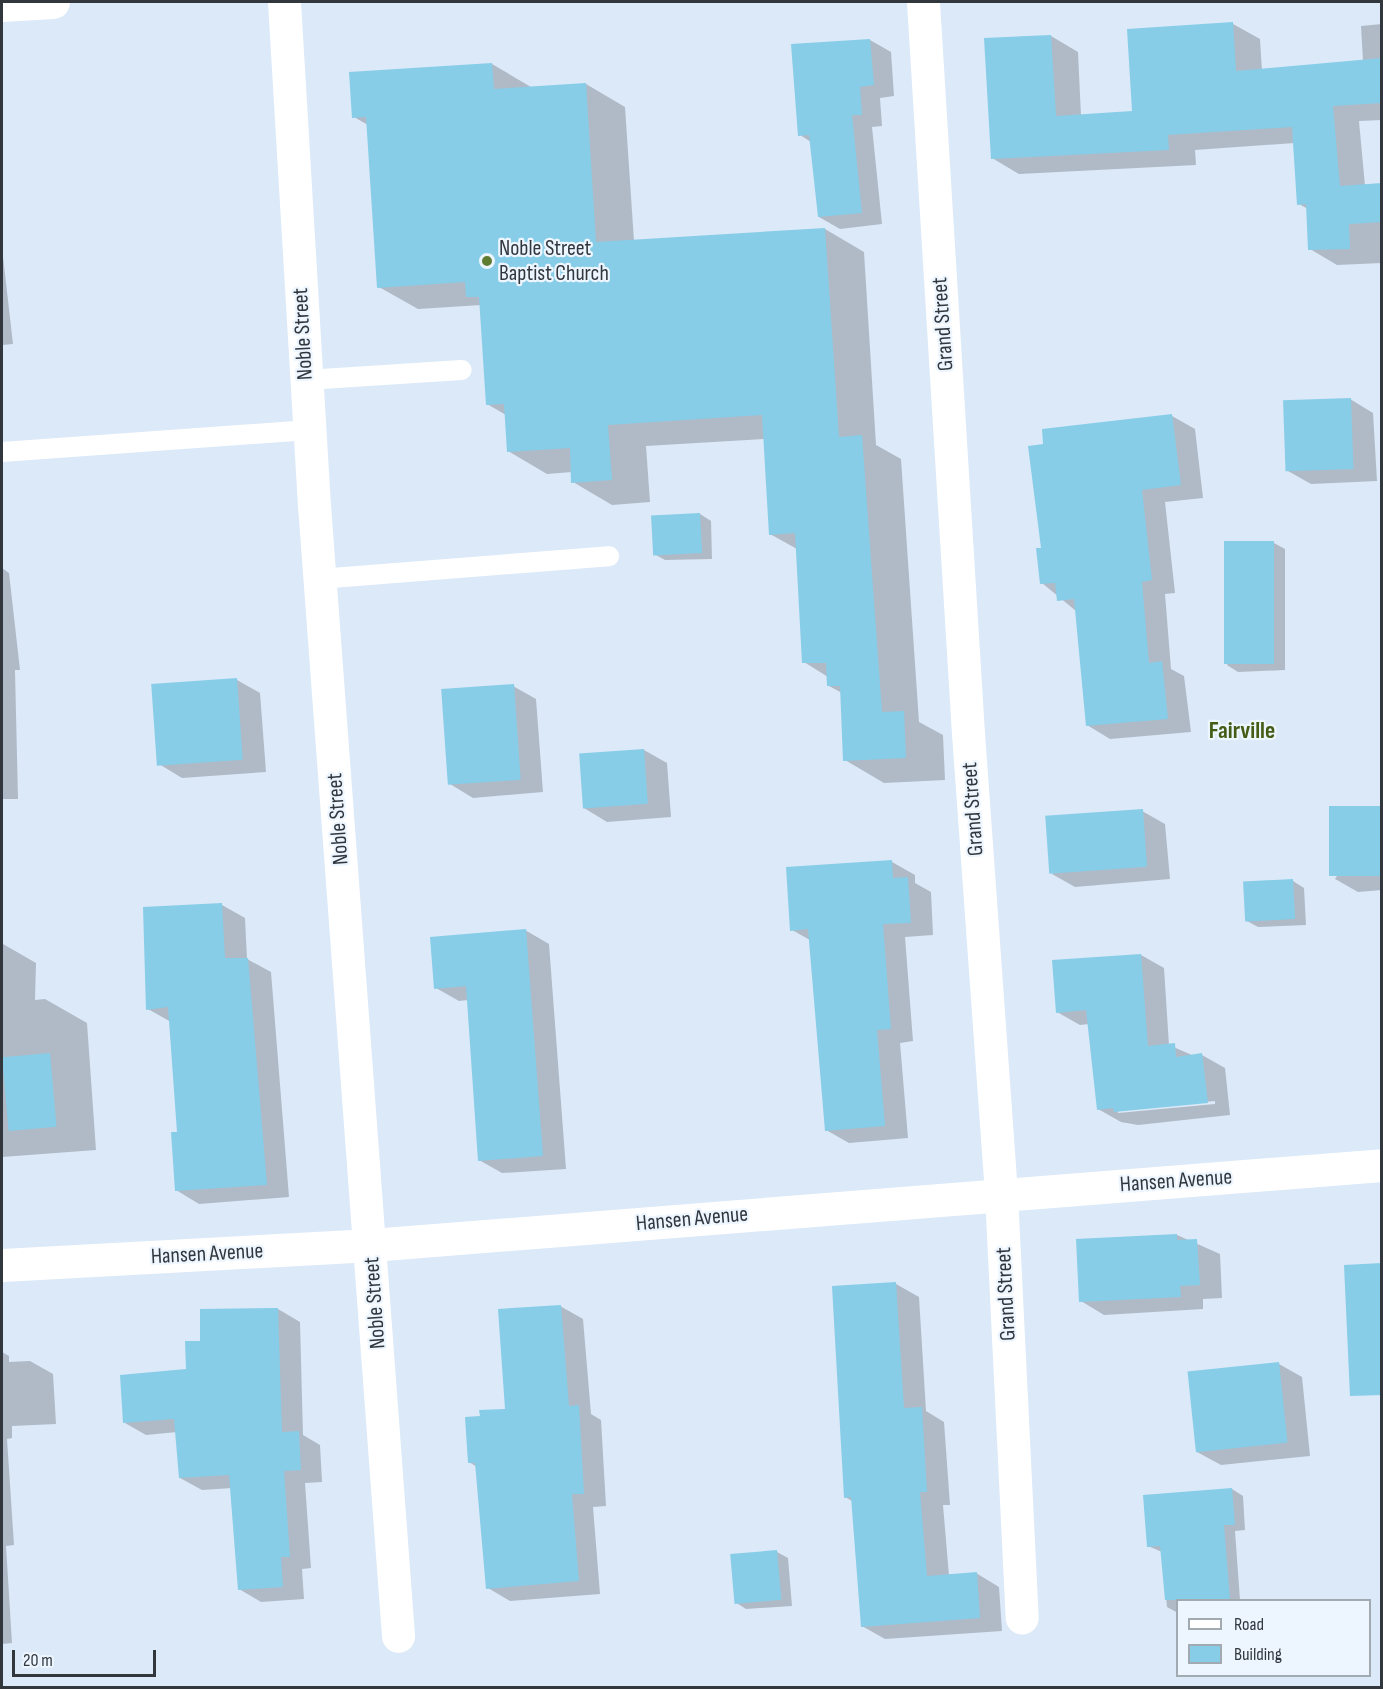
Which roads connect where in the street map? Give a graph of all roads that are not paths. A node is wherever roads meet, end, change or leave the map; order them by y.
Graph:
1 (53, 2) edge
2 (284, 2) edge
3 (923, 2) edge
4 (2, 5) edge
5 (462, 370) dead end
6 (306, 380) junction
7 (309, 430) junction
8 (2, 452) edge
9 (609, 556) dead end
10 (320, 579) junction
11 (1382, 1165) edge
12 (1001, 1194) junction
13 (371, 1245) junction
14 (2, 1265) edge
15 (1022, 1617) dead end
16 (398, 1636) dead end

1 - 4 street
2 - 6 street, Noble Street
3 - 12 street, Grand Street
5 - 6 lane
6 - 7 street, Noble Street
7 - 8 lane
7 - 10 street, Noble Street
9 - 10 lane
10 - 13 street, Noble Street
11 - 12 street, Hansen Avenue
12 - 13 street, Hansen Avenue
12 - 15 street, Grand Street
13 - 14 street, Hansen Avenue
13 - 16 street, Noble Street

